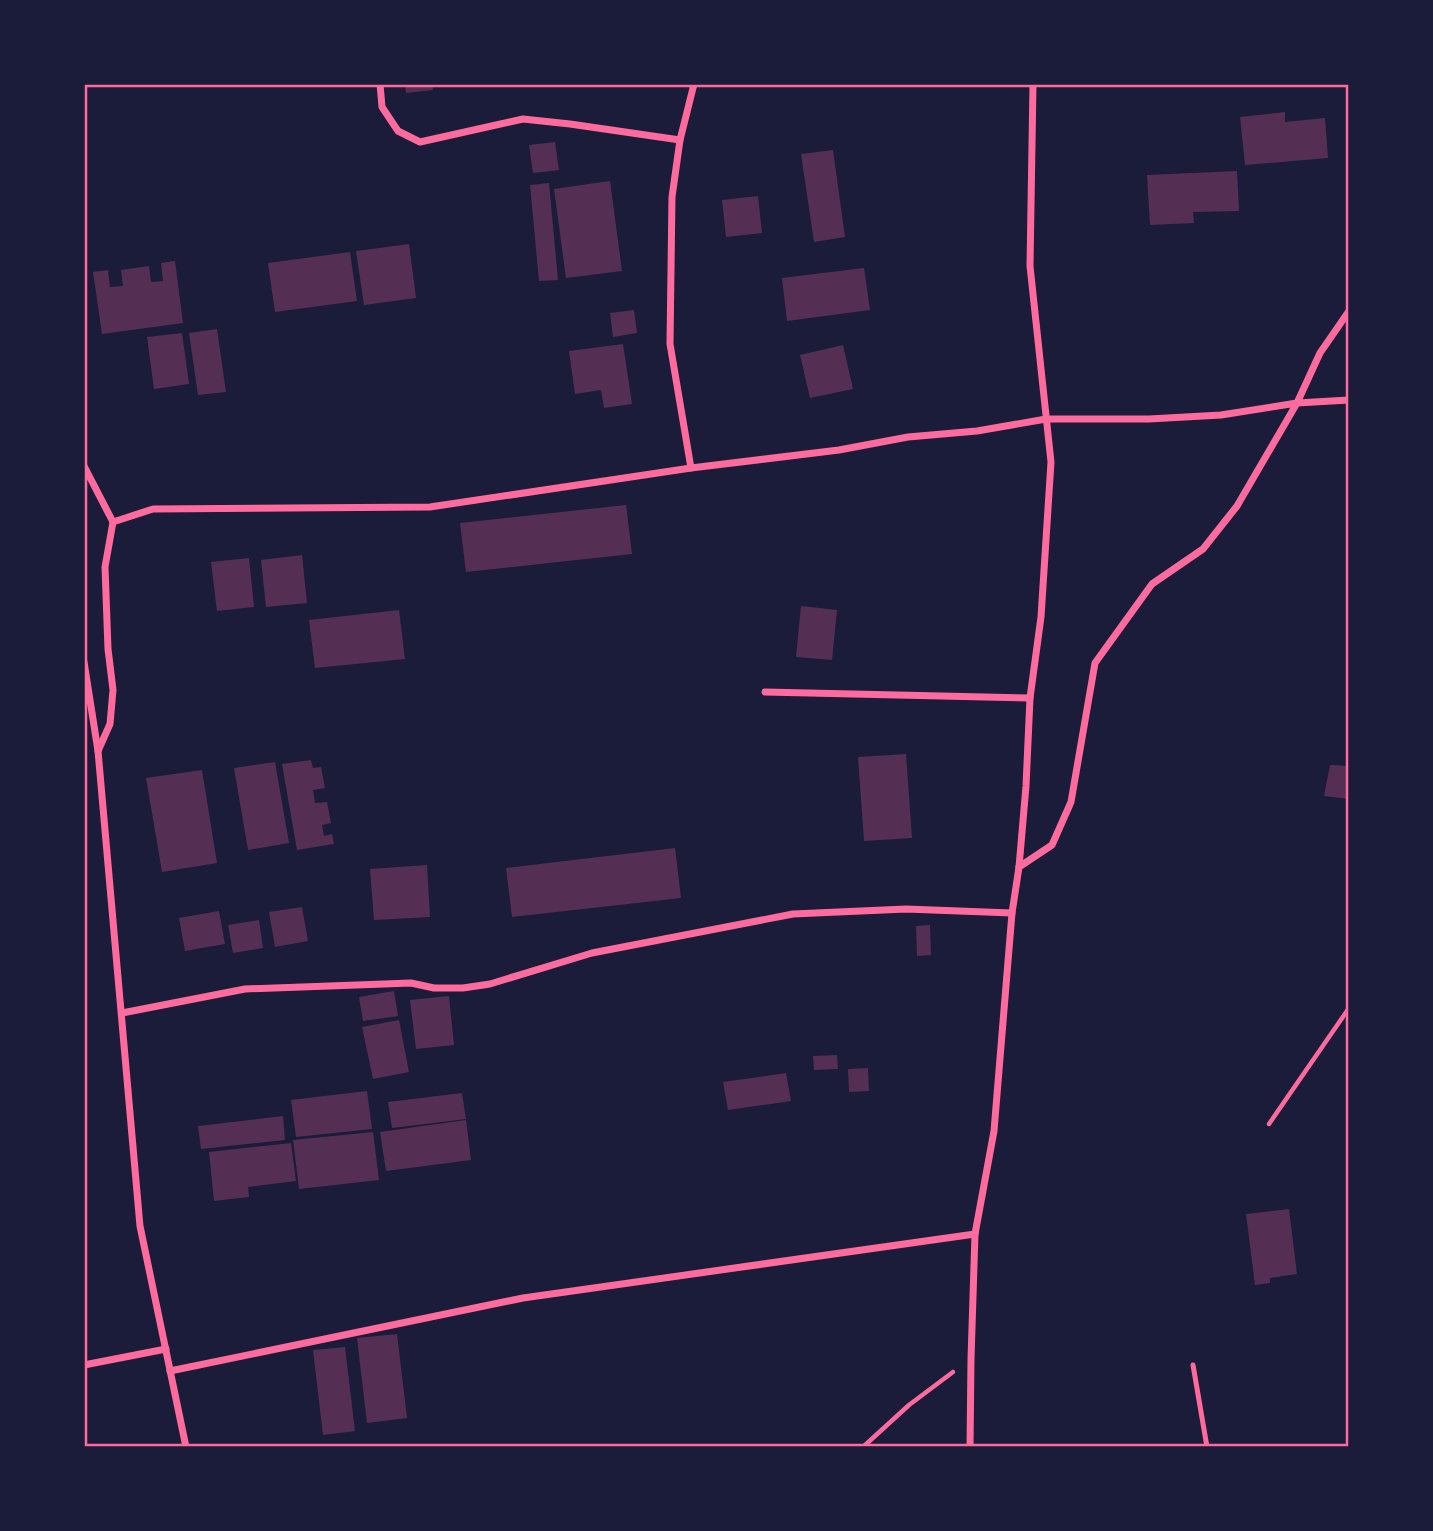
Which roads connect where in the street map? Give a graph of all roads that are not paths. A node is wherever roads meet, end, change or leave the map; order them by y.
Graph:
1 (380, 84) edge
2 (694, 84) edge
3 (1033, 84) edge
4 (680, 140) junction
5 (1349, 311) edge
6 (1349, 400) edge
7 (1297, 403) junction
8 (1046, 419) junction
9 (84, 466) edge
10 (691, 468) junction
11 (113, 522) junction
12 (84, 662) edge
13 (765, 692) dead end
14 (1030, 698) junction
15 (98, 751) junction
16 (1019, 867) junction
17 (1012, 913) junction
18 (122, 1013) junction
19 (975, 1234) junction
20 (166, 1349) junction
21 (1193, 1365) dead end
22 (84, 1366) edge
23 (170, 1371) junction
24 (186, 1447) edge
25 (970, 1447) edge
26 (1207, 1447) edge

1 - 4 street
2 - 4 street
3 - 8 street
4 - 10 street
5 - 7 street
6 - 7 street
7 - 8 street
7 - 16 street
8 - 10 street
8 - 14 street
9 - 11 street
10 - 11 street
11 - 15 street
12 - 15 street
13 - 14 street
14 - 16 street
15 - 18 street
16 - 17 street
17 - 18 street
17 - 19 street
18 - 20 street
19 - 23 street
19 - 25 street
20 - 22 street
20 - 23 street
21 - 26 lane
23 - 24 street

